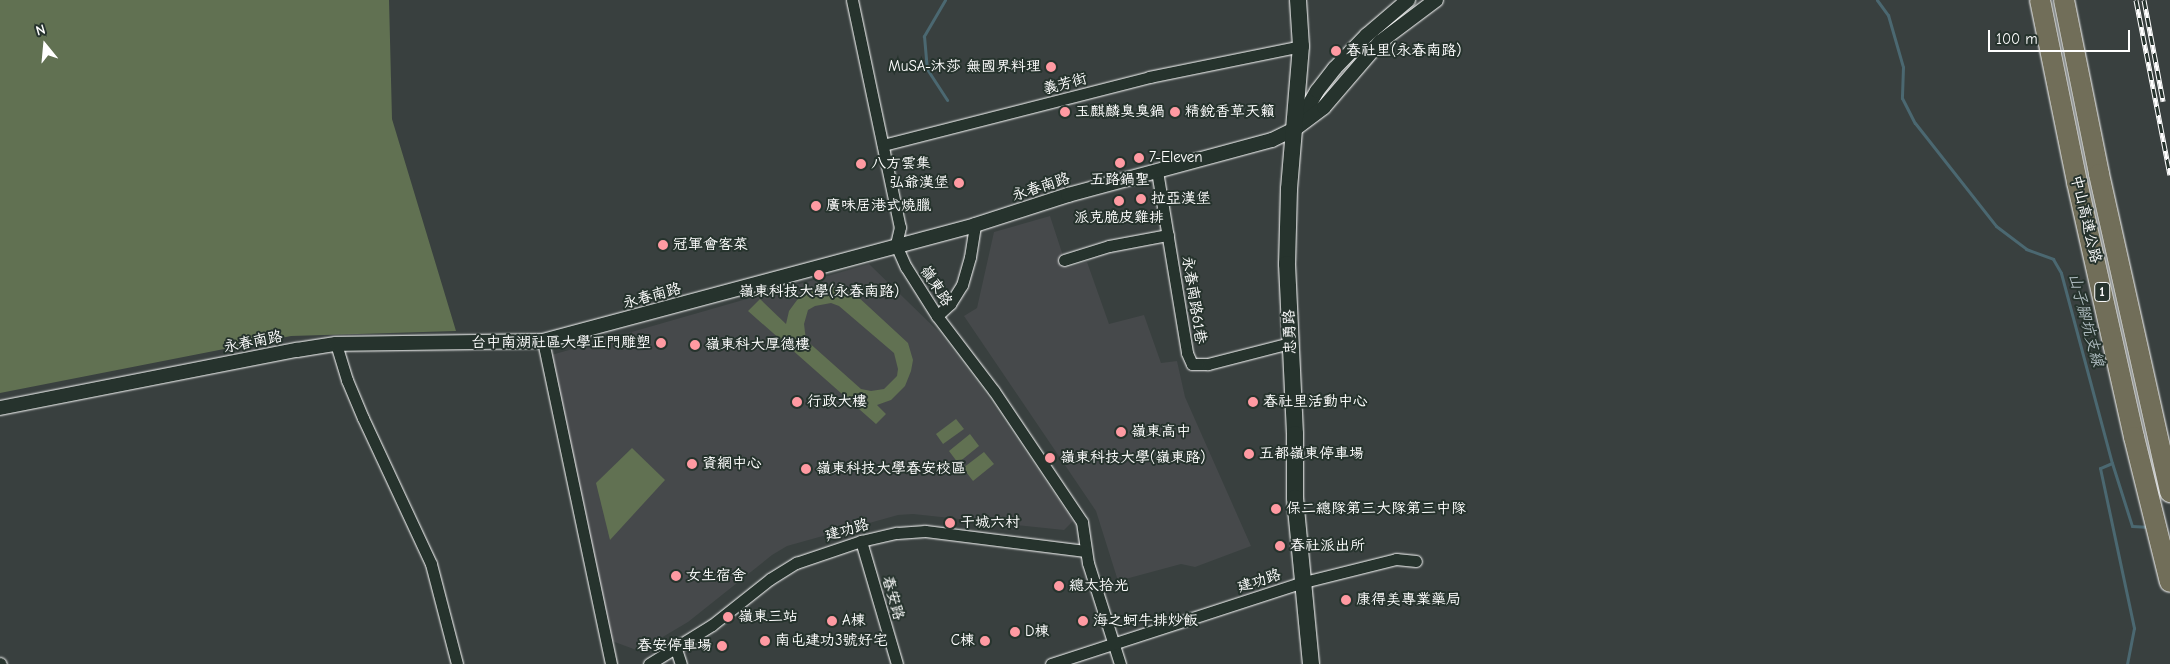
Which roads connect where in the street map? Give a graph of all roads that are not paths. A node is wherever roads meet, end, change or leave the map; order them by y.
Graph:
1 (852, 0) edge
2 (1298, 0) edge
3 (1408, 0) edge
4 (1436, 0) edge
5 (2040, 0) edge
6 (2064, 0) edge
7 (1300, 46) junction
8 (1295, 129) junction
9 (883, 145) junction
10 (1157, 171) junction
11 (975, 225) junction
12 (1168, 235) junction
13 (896, 245) junction
14 (1064, 260) dead end
15 (937, 316) junction
16 (543, 341) junction
17 (1290, 343) junction
18 (336, 344) junction
19 (0, 408) edge
20 (2170, 492) edge
21 (861, 541) junction
22 (1086, 552) junction
23 (1416, 561) dead end
24 (1304, 582) junction
25 (2170, 582) edge
26 (1114, 645) junction
27 (675, 646) junction
28 (457, 664) edge
29 (611, 664) edge
30 (649, 664) edge
31 (681, 664) edge
32 (897, 664) edge
33 (1051, 664) edge
34 (1120, 664) edge
35 (1312, 664) edge

1 - 9 street
2 - 7 main road, 忠勇路
3 - 8 street
4 - 8 street, 永春南路
5 - 25 highway, 中山高速公路 / 1
6 - 20 highway, 中山高速公路 / 1
7 - 8 main road, 忠勇路
7 - 9 street, 義芳街
8 - 10 street, 永春南路
8 - 17 main road, 忠勇路
9 - 13 street
10 - 11 street, 永春南路
10 - 12 street, 永春南路61巷
11 - 13 street, 永春南路
11 - 15 street
12 - 14 street
12 - 17 street, 永春南路61巷
13 - 15 street, 嶺東路
13 - 16 street, 永春南路
15 - 22 street, 嶺東路
16 - 18 street, 永春南路
16 - 29 street
17 - 24 main road, 忠勇路
18 - 19 street, 永春南路
18 - 28 street
21 - 22 street, 建功路
21 - 27 street, 建功路
21 - 32 street, 春安路
22 - 26 street, 嶺東路
23 - 24 street, 建功路
24 - 26 street, 建功路
24 - 35 main road, 忠勇路
26 - 33 street, 建功路
26 - 34 street, 嶺東路
27 - 30 street, 建功路
27 - 31 street

